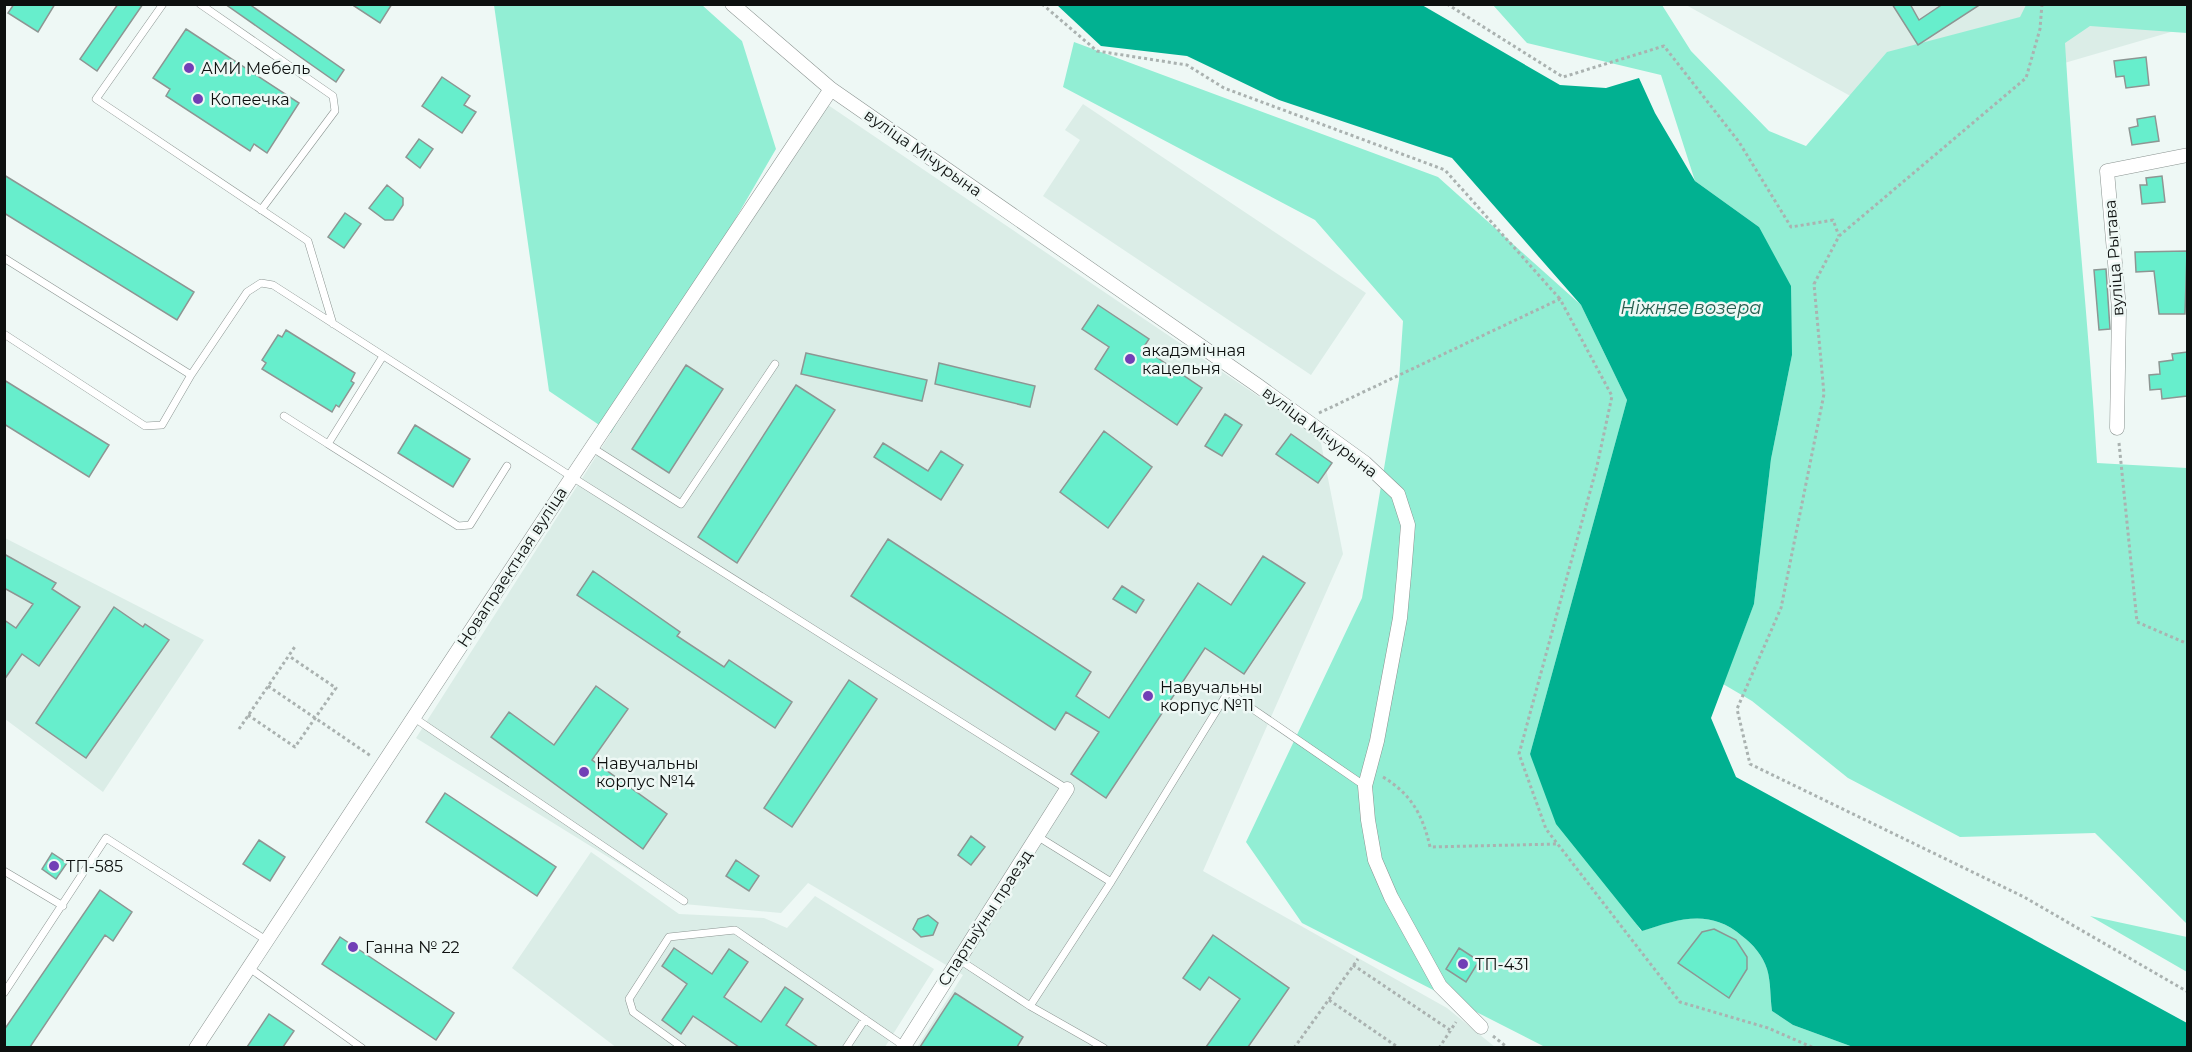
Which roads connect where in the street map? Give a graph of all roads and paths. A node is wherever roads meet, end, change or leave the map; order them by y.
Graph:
1 (163, 4) edge
2 (200, 4) edge
3 (732, 4) edge
4 (1042, 4) edge
5 (1447, 4) edge
6 (2042, 4) edge
7 (831, 89) junction
8 (2187, 156) edge
9 (261, 210) junction
10 (1839, 236) junction
11 (4, 258) edge
12 (1560, 300) junction
13 (333, 324) junction
14 (4, 334) edge
15 (383, 356) junction
16 (775, 364) dead end
17 (191, 375) junction
18 (284, 416) dead end
19 (1304, 420) junction
20 (2117, 428) joint
21 (328, 444) junction
22 (591, 447) junction
23 (507, 466) dead end
24 (572, 477) junction
25 (2187, 644) edge
26 (296, 645) dead end
27 (289, 656) junction
28 (268, 686) junction
29 (249, 715) junction
30 (413, 717) junction
31 (315, 718) junction
32 (239, 729) dead end
33 (382, 764) junction
34 (1367, 780) junction
35 (1067, 789) joint
36 (1037, 836) junction
37 (1557, 843) junction
38 (4, 871) edge
39 (1111, 882) junction
40 (684, 901) dead end
41 (63, 906) junction
42 (266, 940) junction
43 (958, 959) junction
44 (1358, 959) dead end
45 (1353, 965) junction
46 (248, 968) junction
47 (2187, 992) edge
48 (4, 993) edge
49 (1329, 1000) junction
50 (1030, 1006) junction
51 (1464, 1010) junction
52 (866, 1019) junction
53 (1481, 1027) joint
54 (1450, 1030) junction
55 (196, 1047) edge
56 (362, 1047) edge
57 (683, 1047) edge
58 (846, 1047) edge
59 (903, 1047) edge
60 (1104, 1047) edge
61 (1294, 1047) edge
62 (1399, 1047) edge
63 (1439, 1047) edge
64 (1508, 1047) edge
65 (1814, 1047) edge

1 - 9 lane
2 - 9 lane
3 - 7 street, вуліца Мічурына
4 - 12 path
5 - 10 path
6 - 10 path
7 - 19 street, вуліца Мічурына
7 - 22 street, Новапраектная вуліца
8 - 20 street, вуліца Рытава
9 - 13 lane
10 - 47 path
11 - 17 lane
12 - 19 path
12 - 37 path
13 - 15 lane
13 - 17 lane
14 - 17 lane
15 - 21 lane
15 - 24 lane
16 - 22 lane
18 - 21 lane
19 - 34 street, вуліца Мічурына
20 - 25 path
21 - 23 lane
22 - 24 street, Новапраектная вуліца
24 - 30 street, Новапраектная вуліца
24 - 35 lane
26 - 27 path
27 - 28 path
27 - 31 path
28 - 29 path
28 - 31 path
29 - 31 path
29 - 32 path
30 - 33 street, Новапраектная вуліца
30 - 40 lane
31 - 33 path
33 - 42 street, Новапраектная вуліца
34 - 37 path
34 - 39 lane
34 - 51 street, вуліца Мічурына
35 - 36 street, Спартыўны праезд
36 - 39 lane
36 - 43 street, Спартыўны праезд
37 - 65 path
38 - 41 lane
39 - 50 lane
41 - 42 lane
41 - 48 lane
42 - 46 street, Новапраектная вуліца
43 - 50 lane
43 - 59 street, Спартыўны праезд
44 - 45 path
45 - 49 path
45 - 54 path
46 - 55 street, Новапраектная вуліца
46 - 56 lane
49 - 61 path
49 - 62 path
50 - 60 lane
51 - 53 street, вуліца Мічурына
51 - 54 path
52 - 57 lane
52 - 58 lane
52 - 59 lane
53 - 64 path
54 - 63 path

